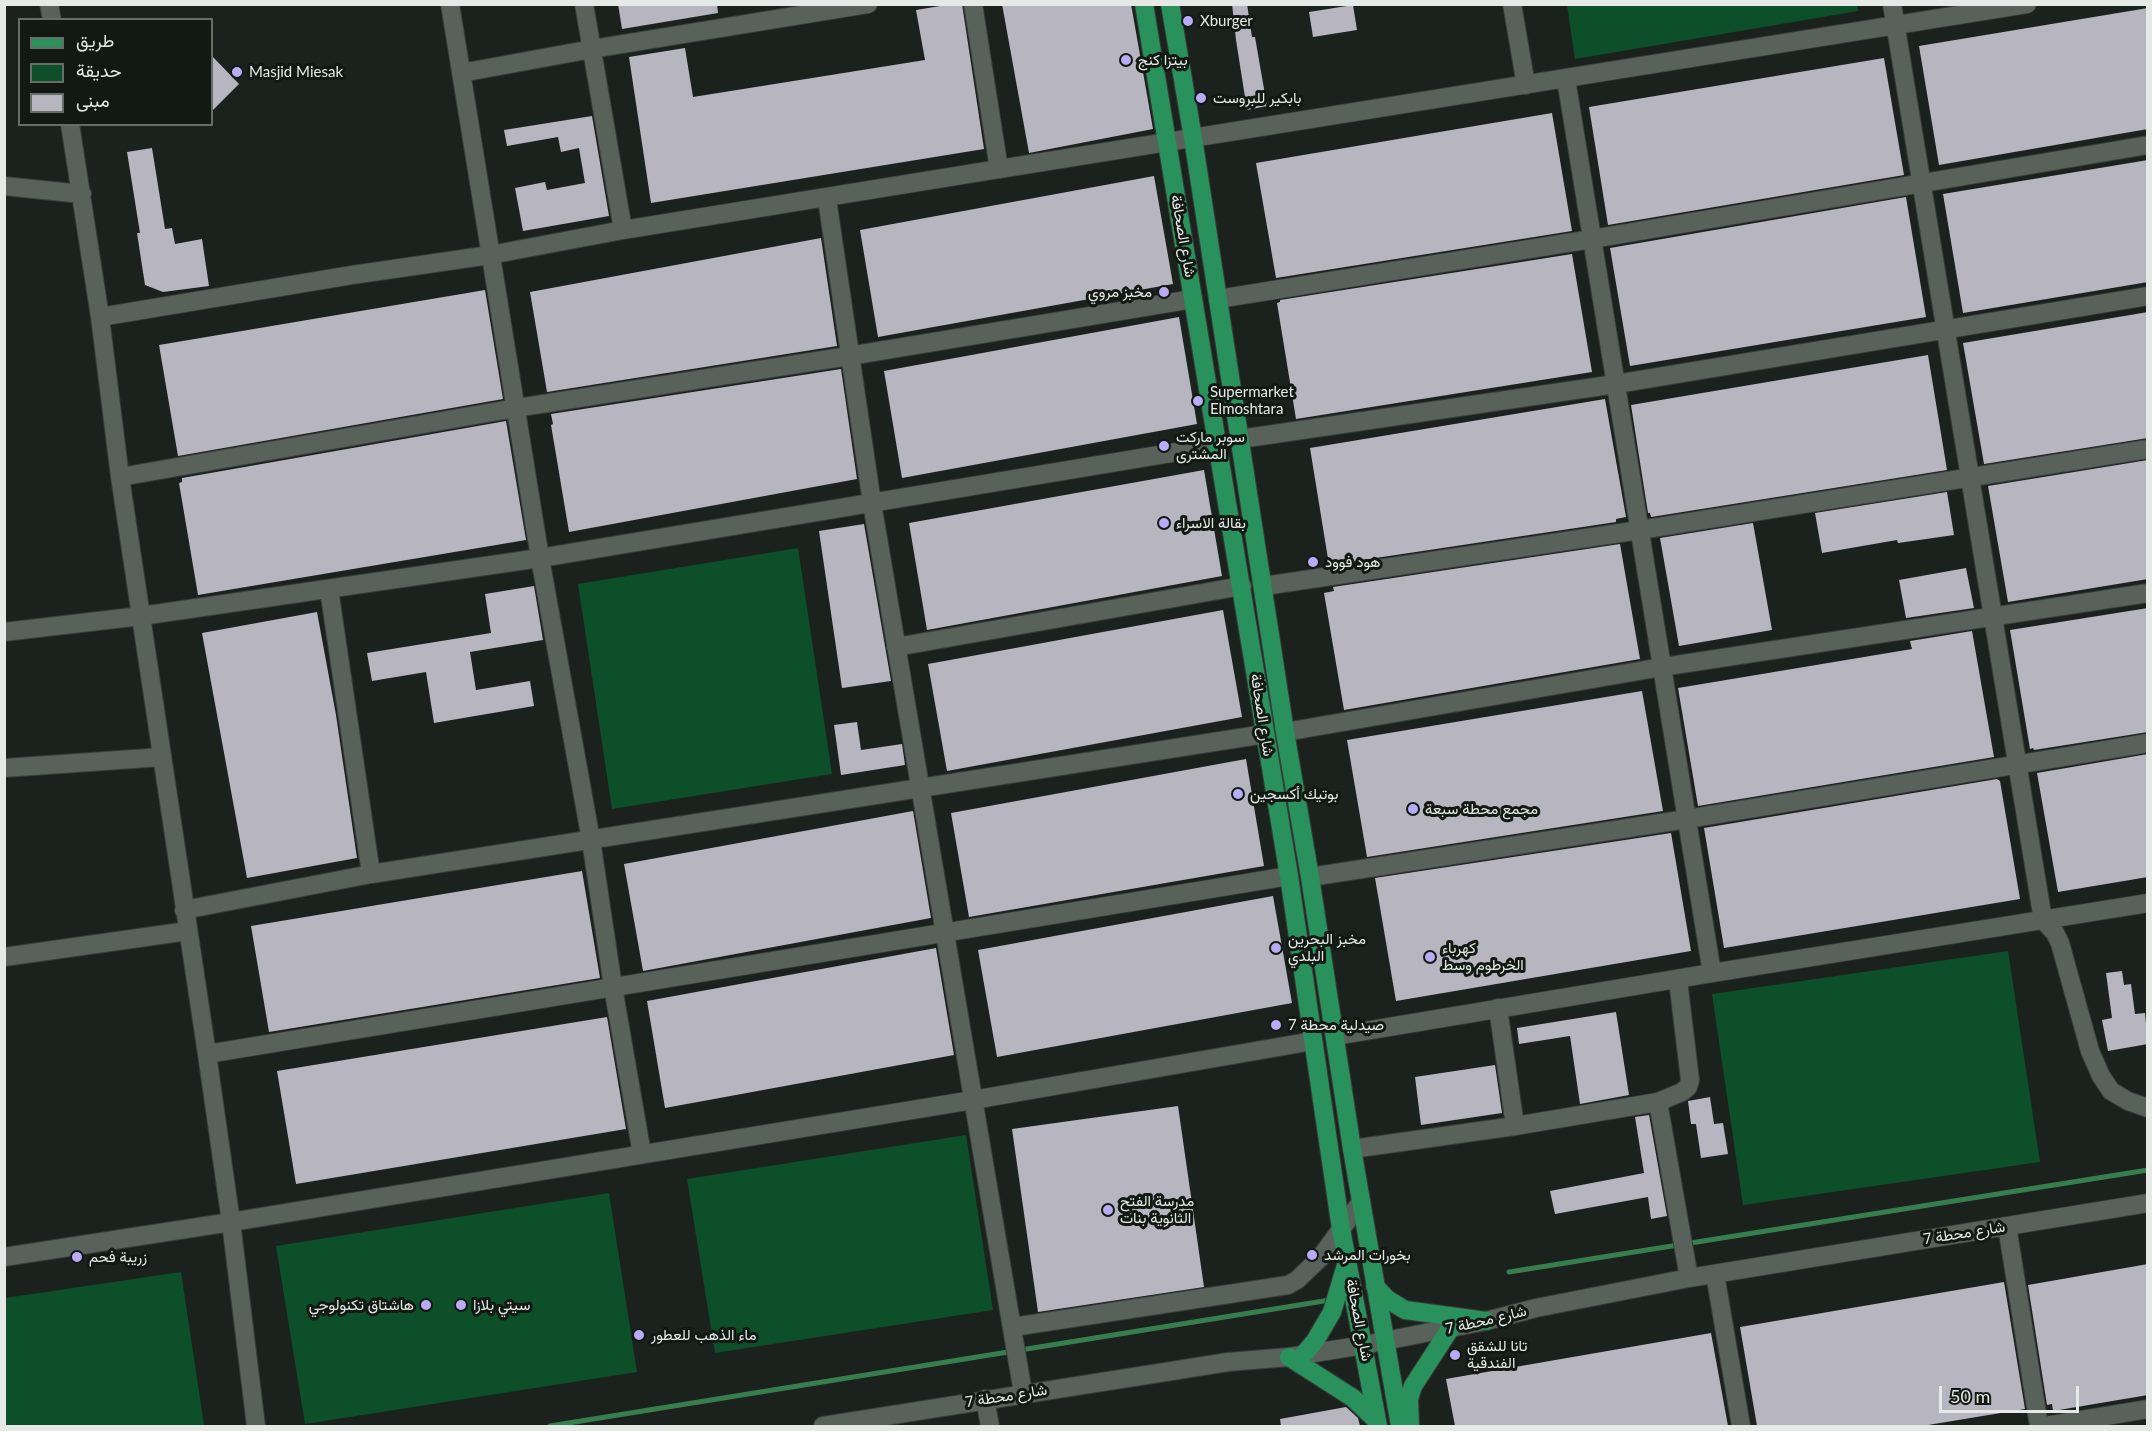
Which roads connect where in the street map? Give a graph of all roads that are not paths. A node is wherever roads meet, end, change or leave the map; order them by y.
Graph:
1 (450, 4) edge
2 (584, 4) edge
3 (868, 4) edge
4 (973, 4) edge
5 (1144, 4) edge
6 (1170, 4) edge
7 (1512, 4) edge
8 (1892, 4) edge
9 (2027, 4) edge
10 (1896, 26) junction
11 (592, 49) junction
12 (461, 73) junction
13 (1566, 79) junction
14 (1526, 85) junction
15 (70, 126) edge
16 (1193, 138) junction
17 (1167, 144) junction
18 (2148, 145) edge
19 (999, 169) junction
20 (1922, 183) junction
21 (4, 186) edge
22 (82, 194) junction
23 (826, 199) junction
24 (623, 230) junction
25 (1592, 239) junction
26 (490, 255) junction
27 (2148, 296) edge
28 (1193, 299) junction
29 (1218, 299) junction
30 (100, 317) junction
31 (1946, 330) junction
32 (849, 356) junction
33 (1616, 384) junction
34 (516, 408) junction
35 (1240, 439) junction
36 (1219, 445) junction
37 (2148, 449) edge
38 (120, 477) junction
39 (1970, 477) junction
40 (872, 503) junction
41 (1640, 530) junction
42 (540, 558) junction
43 (1242, 586) junction
44 (1264, 586) junction
45 (329, 589) junction
46 (2148, 593) edge
47 (141, 616) junction
48 (1993, 616) junction
49 (4, 632) edge
50 (896, 647) junction
51 (1662, 667) junction
52 (1285, 732) junction
53 (1265, 734) junction
54 (2148, 743) edge
55 (162, 758) junction
56 (2018, 765) junction
57 (4, 768) edge
58 (921, 789) junction
59 (1687, 819) junction
60 (591, 840) junction
61 (371, 874) junction
62 (1289, 876) junction
63 (1310, 877) junction
64 (2148, 903) edge
65 (184, 910) junction
66 (2043, 920) junction
67 (188, 931) junction
68 (944, 933) junction
69 (4, 957) edge
70 (1712, 973) junction
71 (1678, 980) junction
72 (613, 987) junction
73 (1498, 1008) junction
74 (1335, 1036) junction
75 (1313, 1041) junction
76 (207, 1054) junction
77 (973, 1100) junction
78 (1658, 1102) junction
79 (2148, 1108) edge
80 (1515, 1126) junction
81 (1352, 1149) junction
82 (642, 1154) junction
83 (1361, 1202) junction
84 (2148, 1203) edge
85 (231, 1222) junction
86 (2007, 1226) junction
87 (1341, 1229) junction
88 (4, 1257) edge
89 (1347, 1260) junction
90 (1715, 1274) junction
91 (1689, 1278) junction
92 (1375, 1286) junction
93 (1486, 1321) junction
94 (1012, 1327) junction
95 (1450, 1329) junction
96 (1386, 1341) junction
97 (1364, 1345) junction
98 (1296, 1355) junction
99 (1023, 1393) junction
100 (985, 1400) junction
101 (2148, 1409) edge
102 (1377, 1424) edge
103 (256, 1426) edge
104 (823, 1426) edge
105 (990, 1426) edge
106 (1400, 1426) edge
107 (1410, 1426) edge
108 (1741, 1426) edge
109 (2039, 1426) edge
110 (2045, 1426) edge

1 - 12 street
2 - 11 street
3 - 11 street
4 - 19 street
5 - 17 main road, شارع الصحافة
6 - 16 main road, شارع الصحافة
7 - 14 street
8 - 10 street
9 - 10 street
10 - 13 street
10 - 20 street
11 - 12 street
11 - 24 street
12 - 26 street
13 - 14 street
13 - 25 street
14 - 16 street
15 - 22 street
16 - 17 street
16 - 29 main road, شارع الصحافة
17 - 19 street
17 - 28 main road, شارع الصحافة
18 - 20 street
19 - 23 street
20 - 25 street
20 - 31 street
21 - 22 street
22 - 30 street
23 - 24 street
23 - 32 street
24 - 26 street
25 - 29 street
25 - 33 street
26 - 30 street
26 - 34 street
27 - 31 street
28 - 32 street
28 - 36 main road, شارع الصحافة
29 - 35 main road, شارع الصحافة
30 - 38 street
31 - 33 street
31 - 39 street
32 - 34 street
32 - 40 street
33 - 35 street
33 - 41 street
34 - 38 street
34 - 42 street
35 - 44 main road, شارع الصحافة
36 - 40 street
36 - 43 main road, شارع الصحافة
37 - 39 street
38 - 47 street
39 - 41 street
39 - 48 street
40 - 42 street
40 - 50 street
41 - 44 street
41 - 51 street
42 - 45 street
42 - 60 street
43 - 50 street
43 - 53 main road, شارع الصحافة
44 - 52 main road, شارع الصحافة
45 - 47 street
45 - 61 street
46 - 48 street
47 - 49 street
47 - 55 street
48 - 51 street
48 - 56 street
50 - 58 street
51 - 52 street
51 - 59 street
52 - 63 main road, شارع الصحافة
53 - 58 street
53 - 62 main road, شارع الصحافة
54 - 56 street
55 - 57 street
55 - 65 street
56 - 59 street
56 - 66 street
58 - 60 street
58 - 68 street
59 - 63 street
59 - 70 street
60 - 61 street
60 - 72 street
61 - 65 street
62 - 68 street
62 - 75 main road, شارع الصحافة
63 - 74 main road, شارع الصحافة
64 - 66 street
65 - 67 street
66 - 70 street
66 - 79 street
67 - 69 street
67 - 76 street
68 - 72 street
68 - 77 street
70 - 71 street
71 - 73 street
71 - 78 street
72 - 76 street
72 - 82 street
73 - 74 street
73 - 80 street
74 - 81 main road, شارع الصحافة
75 - 77 street
75 - 87 main road, شارع الصحافة
76 - 85 street
77 - 82 street
77 - 94 street
78 - 80 street
78 - 91 street
80 - 81 street
81 - 83 main road, شارع الصحافة
82 - 85 street
83 - 87 street
83 - 92 main road, شارع الصحافة
84 - 86 street, شارع محطة 7
85 - 88 street
85 - 103 street
86 - 90 street, شارع محطة 7
86 - 109 street
87 - 89 main road, شارع الصحافة
87 - 94 street
89 - 97 main road, شارع الصحافة
89 - 98 main road
90 - 91 street, شارع محطة 7
90 - 108 street
91 - 93 street, شارع محطة 7
92 - 93 main road
92 - 96 main road, شارع الصحافة
93 - 95 street, شارع محطة 7
94 - 99 street
95 - 96 street, شارع محطة 7
95 - 107 main road
96 - 97 street, شارع محطة 7
96 - 106 main road, شارع الصحافة
97 - 98 street, شارع محطة 7
97 - 102 main road, شارع الصحافة
98 - 99 street, شارع محطة 7
98 - 102 main road
99 - 100 street, شارع محطة 7
100 - 104 street, شارع محطة 7
100 - 105 street
101 - 110 street

